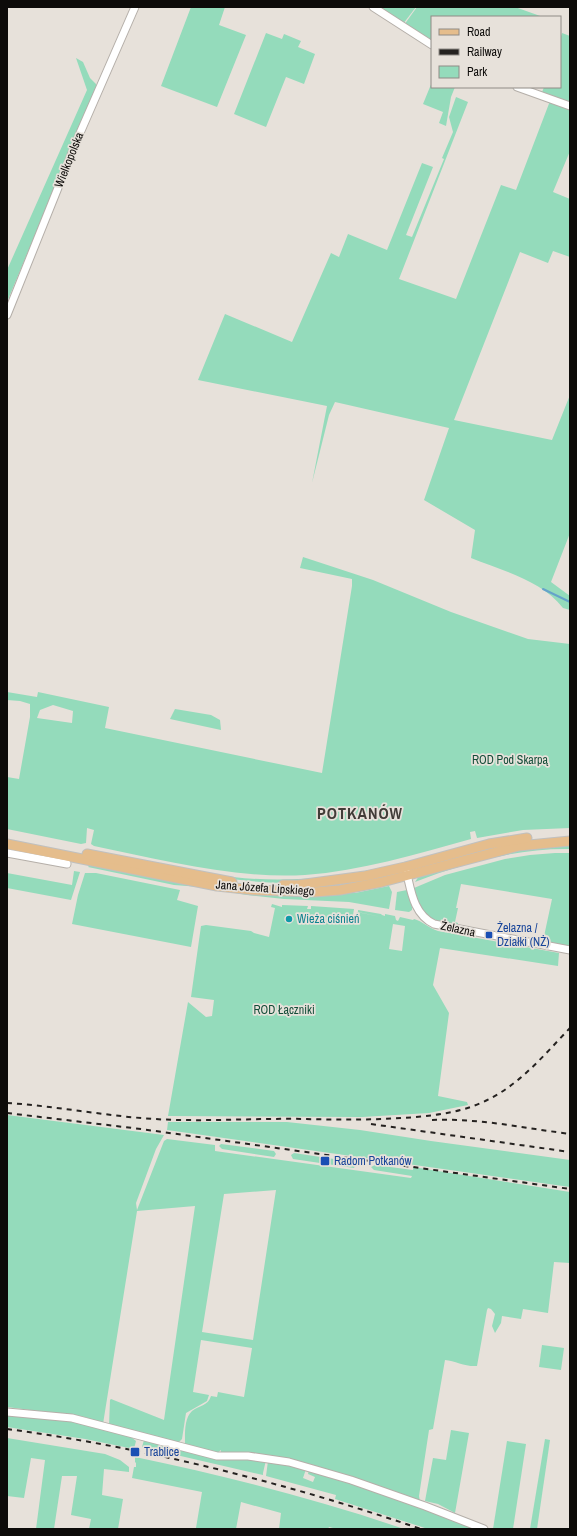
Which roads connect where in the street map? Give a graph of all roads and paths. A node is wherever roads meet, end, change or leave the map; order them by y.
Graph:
1 (135, 7) edge
2 (373, 7) edge
3 (431, 44) edge
4 (520, 88) edge
5 (570, 106) edge
6 (7, 315) edge
7 (570, 835) edge
8 (7, 838) edge
9 (570, 841) edge
10 (7, 844) edge
11 (7, 853) edge
12 (67, 864) dead end
13 (406, 872) junction
14 (570, 950) edge
15 (7, 1412) edge
16 (484, 1529) edge

1 - 6 street, Wielkopolska
2 - 3 street
4 - 5 street
7 - 13 main road, Jana Józefa Lipskiego
8 - 13 main road, Jana Józefa Lipskiego
9 - 13 main road, Jana Józefa Lipskiego
10 - 13 main road, Jana Józefa Lipskiego
11 - 12 street
13 - 14 street, Żelazna
15 - 16 street

